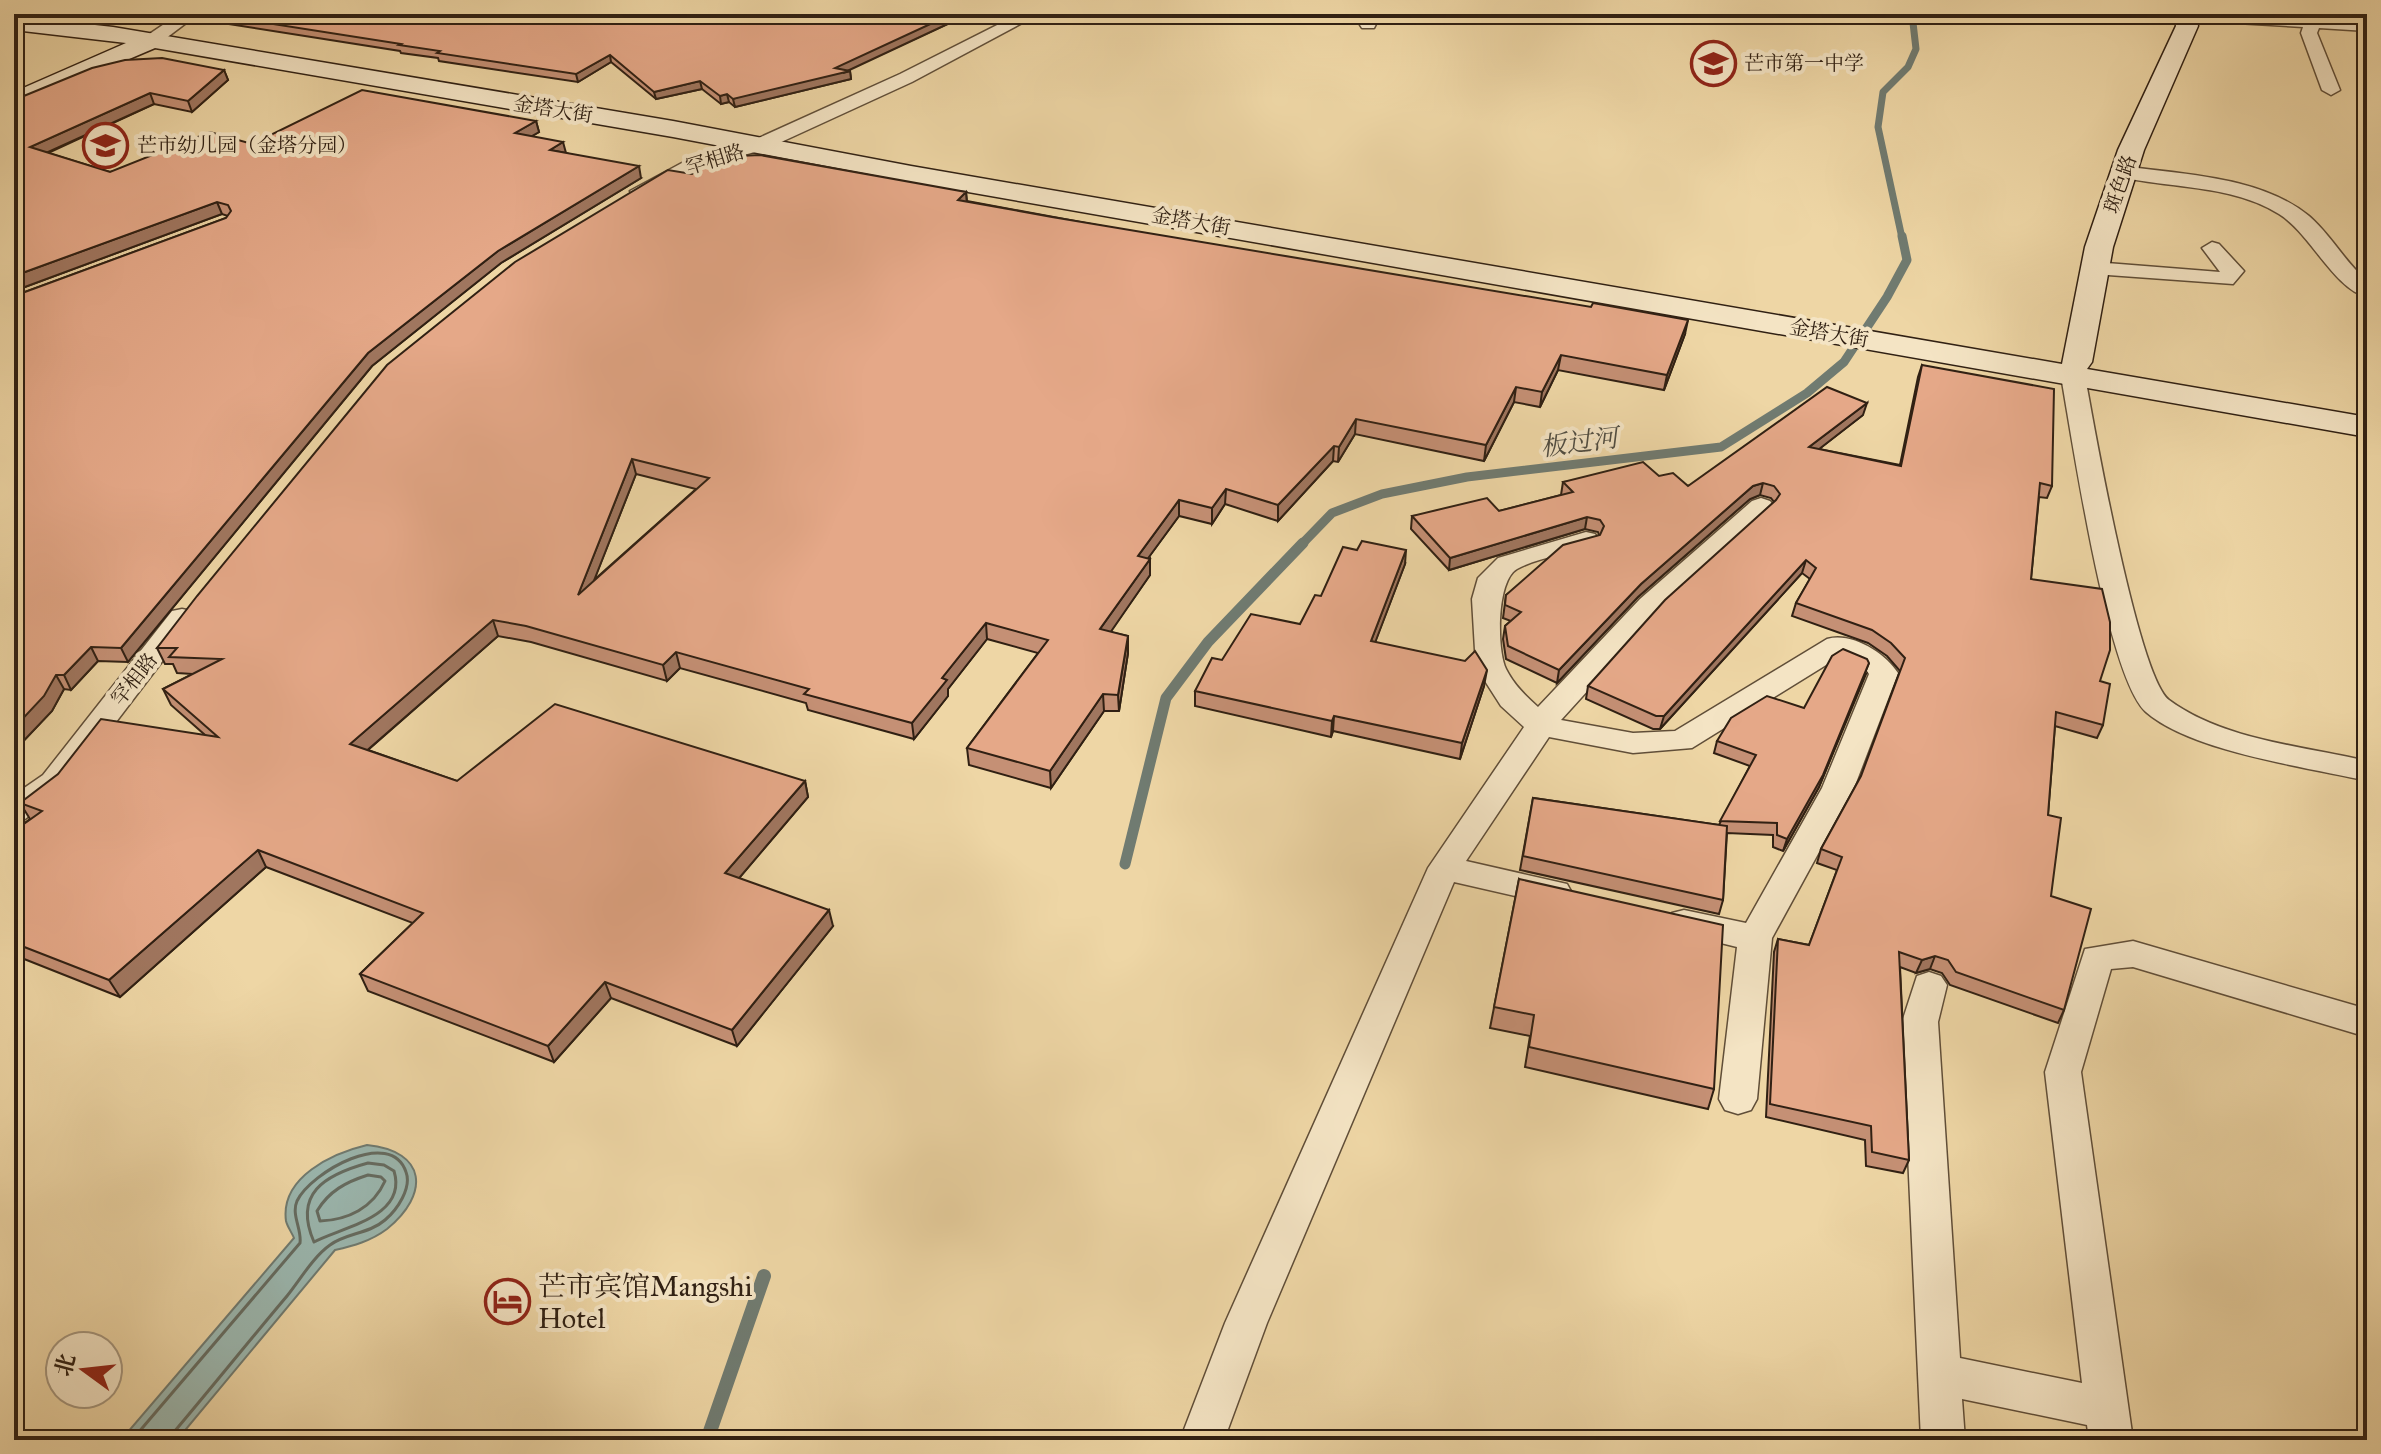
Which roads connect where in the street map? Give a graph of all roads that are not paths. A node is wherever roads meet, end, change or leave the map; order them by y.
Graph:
1 (17, 14) edge
2 (190, 14) edge
3 (1031, 14) edge
4 (2185, 14) edge
5 (2313, 20) junction
6 (14, 23) edge
7 (2367, 26) edge
8 (158, 37) junction
9 (2331, 90) dead end
10 (14, 101) edge
11 (768, 141) junction
12 (2124, 172) junction
13 (625, 200) edge
14 (2212, 248) dead end
15 (2094, 268) junction
16 (2367, 291) edge
17 (2074, 369) junction
18 (2367, 412) edge
19 (2367, 427) edge
20 (1761, 506) dead end
21 (1586, 540) edge
22 (192, 604) edge
23 (1541, 726) junction
24 (2367, 771) edge
25 (14, 811) edge
26 (1444, 868) junction
27 (1584, 899) edge
28 (1646, 913) edge
29 (1755, 938) junction
30 (1929, 985) dead end
31 (2367, 1023) edge
32 (1738, 1099) dead end
33 (1940, 1374) junction
34 (2109, 1425) edge
35 (1202, 1440) edge
36 (1943, 1440) edge

1 - 8 main road, 金塔大街
2 - 8 street
3 - 11 street, 罕相路
4 - 5 street
4 - 12 main road, 斑色路
5 - 7 street
5 - 9 street
6 - 8 main road, 金塔大街
8 - 10 main road
8 - 11 main road, 金塔大街
11 - 13 street, 罕相路
11 - 17 main road, 金塔大街
12 - 15 main road, 斑色路
12 - 16 street
14 - 15 street
15 - 17 main road, 斑色路
17 - 18 main road, 金塔大街
17 - 19 main road, 金塔大街
17 - 24 street
20 - 23 street
21 - 23 street
22 - 25 street, 罕相路
23 - 26 street
23 - 29 street
26 - 27 street
26 - 35 street
28 - 29 street
29 - 32 street
30 - 33 street
31 - 34 street
33 - 34 street
33 - 36 street

